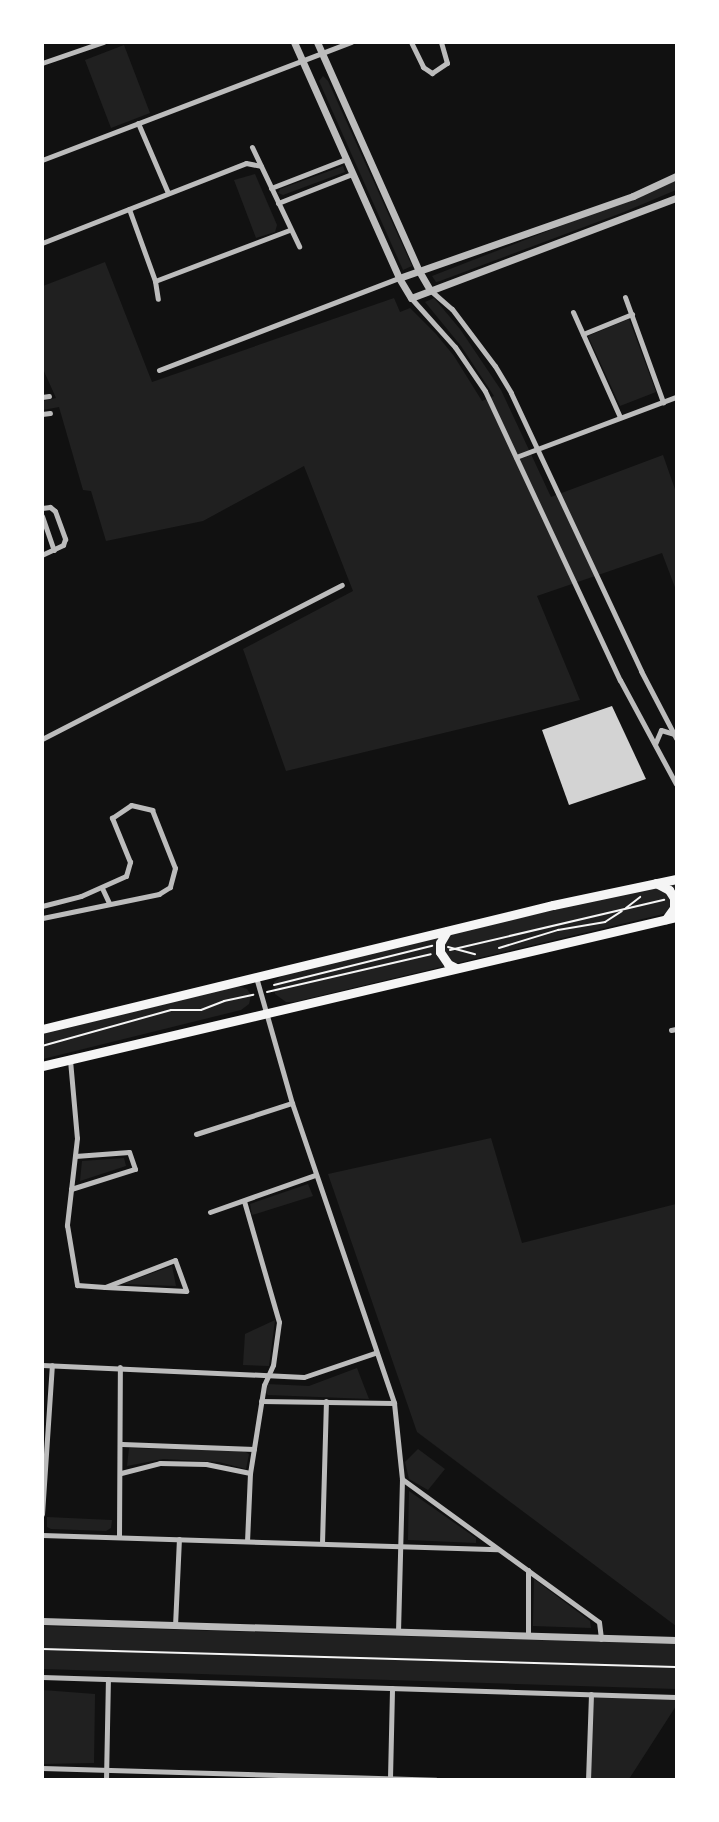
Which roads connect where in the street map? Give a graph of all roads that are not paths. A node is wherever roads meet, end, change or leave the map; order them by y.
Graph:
1 (103, 42) edge
2 (294, 42) edge
3 (317, 42) edge
4 (351, 42) edge
5 (411, 42) edge
6 (441, 42) edge
7 (322, 54) junction
8 (302, 61) junction
9 (42, 64) edge
10 (138, 123) junction
11 (252, 147) dead end
12 (346, 159) junction
13 (42, 160) edge
14 (261, 166) junction
15 (352, 174) junction
16 (676, 176) edge
17 (271, 188) junction
18 (168, 193) junction
19 (676, 198) edge
20 (278, 202) junction
21 (129, 209) junction
22 (290, 230) junction
23 (42, 242) edge
24 (300, 246) dead end
25 (419, 271) junction
26 (399, 278) junction
27 (155, 281) junction
28 (430, 290) junction
29 (625, 297) dead end
30 (158, 298) dead end
31 (411, 298) junction
32 (573, 312) dead end
33 (632, 314) junction
34 (583, 334) junction
35 (159, 370) dead end
36 (49, 396) dead end
37 (42, 397) edge
38 (676, 397) edge
39 (663, 402) junction
40 (50, 413) dead end
41 (42, 414) edge
42 (620, 417) junction
43 (536, 447) junction
44 (516, 457) junction
45 (42, 508) edge
46 (42, 516) edge
47 (54, 550) junction
48 (42, 554) edge
49 (342, 585) dead end
50 (675, 736) edge
51 (42, 739) edge
52 (655, 746) junction
53 (676, 784) edge
54 (676, 879) edge
55 (656, 883) junction
56 (102, 888) junction
57 (109, 904) junction
58 (42, 906) edge
59 (676, 917) edge
60 (42, 918) edge
61 (666, 920) junction
62 (447, 931) junction
63 (456, 968) junction
64 (256, 977) junction
65 (266, 1013) junction
66 (42, 1029) edge
67 (70, 1060) junction
68 (42, 1066) edge
69 (292, 1103) junction
70 (196, 1134) dead end
71 (75, 1156) junction
72 (316, 1175) junction
73 (71, 1189) junction
74 (244, 1201) junction
75 (210, 1212) dead end
76 (105, 1287) junction
77 (375, 1353) junction
78 (42, 1365) edge
79 (52, 1365) junction
80 (120, 1367) junction
81 (268, 1374) junction
82 (261, 1401) junction
83 (326, 1401) junction
84 (394, 1403) junction
85 (122, 1444) junction
86 (254, 1449) junction
87 (122, 1473) junction
88 (250, 1473) junction
89 (402, 1479) junction
90 (42, 1514) edge
91 (42, 1535) edge
92 (120, 1537) junction
93 (179, 1539) junction
94 (248, 1540) junction
95 (322, 1543) junction
96 (402, 1546) junction
97 (498, 1549) junction
98 (528, 1570) junction
99 (42, 1620) edge
100 (175, 1626) junction
101 (398, 1632) junction
102 (528, 1635) junction
103 (601, 1639) junction
104 (676, 1640) edge
105 (42, 1677) edge
106 (108, 1679) junction
107 (392, 1688) junction
108 (591, 1694) junction
109 (676, 1697) edge
110 (42, 1768) edge
111 (107, 1770) junction
112 (390, 1778) junction
113 (106, 1780) edge
114 (436, 1780) edge
115 (588, 1780) edge

1 - 9 street
2 - 8 street
3 - 7 street
4 - 7 street
5 - 6 street
7 - 8 street
7 - 25 street
8 - 10 street
8 - 12 street
10 - 13 street
10 - 18 street
11 - 14 street
12 - 15 street
12 - 17 street
14 - 17 street
14 - 18 street
15 - 20 street
15 - 26 street
16 - 25 street
17 - 20 street
18 - 21 street
19 - 28 street
20 - 22 street
21 - 23 street
21 - 27 street
22 - 24 street
22 - 27 street
25 - 26 street
25 - 28 street
26 - 31 street
26 - 35 street
27 - 30 street
28 - 31 street
28 - 43 street
29 - 33 street
31 - 44 street
32 - 34 street
33 - 34 street
33 - 39 street
34 - 42 street
36 - 37 street
38 - 39 street
39 - 42 street
40 - 41 street
42 - 43 street
43 - 44 street
43 - 50 street
44 - 52 street
45 - 47 street
46 - 47 street
47 - 48 street
49 - 51 street
50 - 52 street
52 - 53 street
54 - 55 main road
55 - 61 main road
55 - 62 main road
56 - 57 street
56 - 57 street
56 - 58 street
57 - 60 street
59 - 61 main road
61 - 63 main road
62 - 63 main road
62 - 64 main road
63 - 65 main road
64 - 65 street
64 - 66 main road
65 - 67 main road
65 - 69 street
67 - 68 main road
67 - 71 street
69 - 70 street
69 - 72 street
71 - 73 street
71 - 73 street
72 - 74 street
72 - 77 street
73 - 76 street
74 - 75 street
74 - 81 street
76 - 76 street
77 - 81 street
77 - 84 street
78 - 79 street
79 - 80 street
79 - 90 street
80 - 81 street
80 - 85 street
81 - 82 street
82 - 83 street
82 - 86 street
83 - 84 street
83 - 95 street
84 - 89 street
85 - 86 street
85 - 87 street
86 - 88 street
87 - 88 street
87 - 92 street
88 - 94 street
89 - 96 street
89 - 97 street
91 - 92 street
92 - 93 street
93 - 94 street
93 - 100 street
94 - 95 street
95 - 96 street
96 - 97 street
96 - 101 street
97 - 98 street
98 - 102 street
98 - 103 street
99 - 100 street
100 - 101 street
101 - 102 street
102 - 103 street
103 - 104 street
105 - 106 street
106 - 107 street
106 - 111 street
107 - 108 street
107 - 112 street
108 - 109 street
108 - 115 street
110 - 111 street
111 - 112 street
111 - 113 street
112 - 114 street

